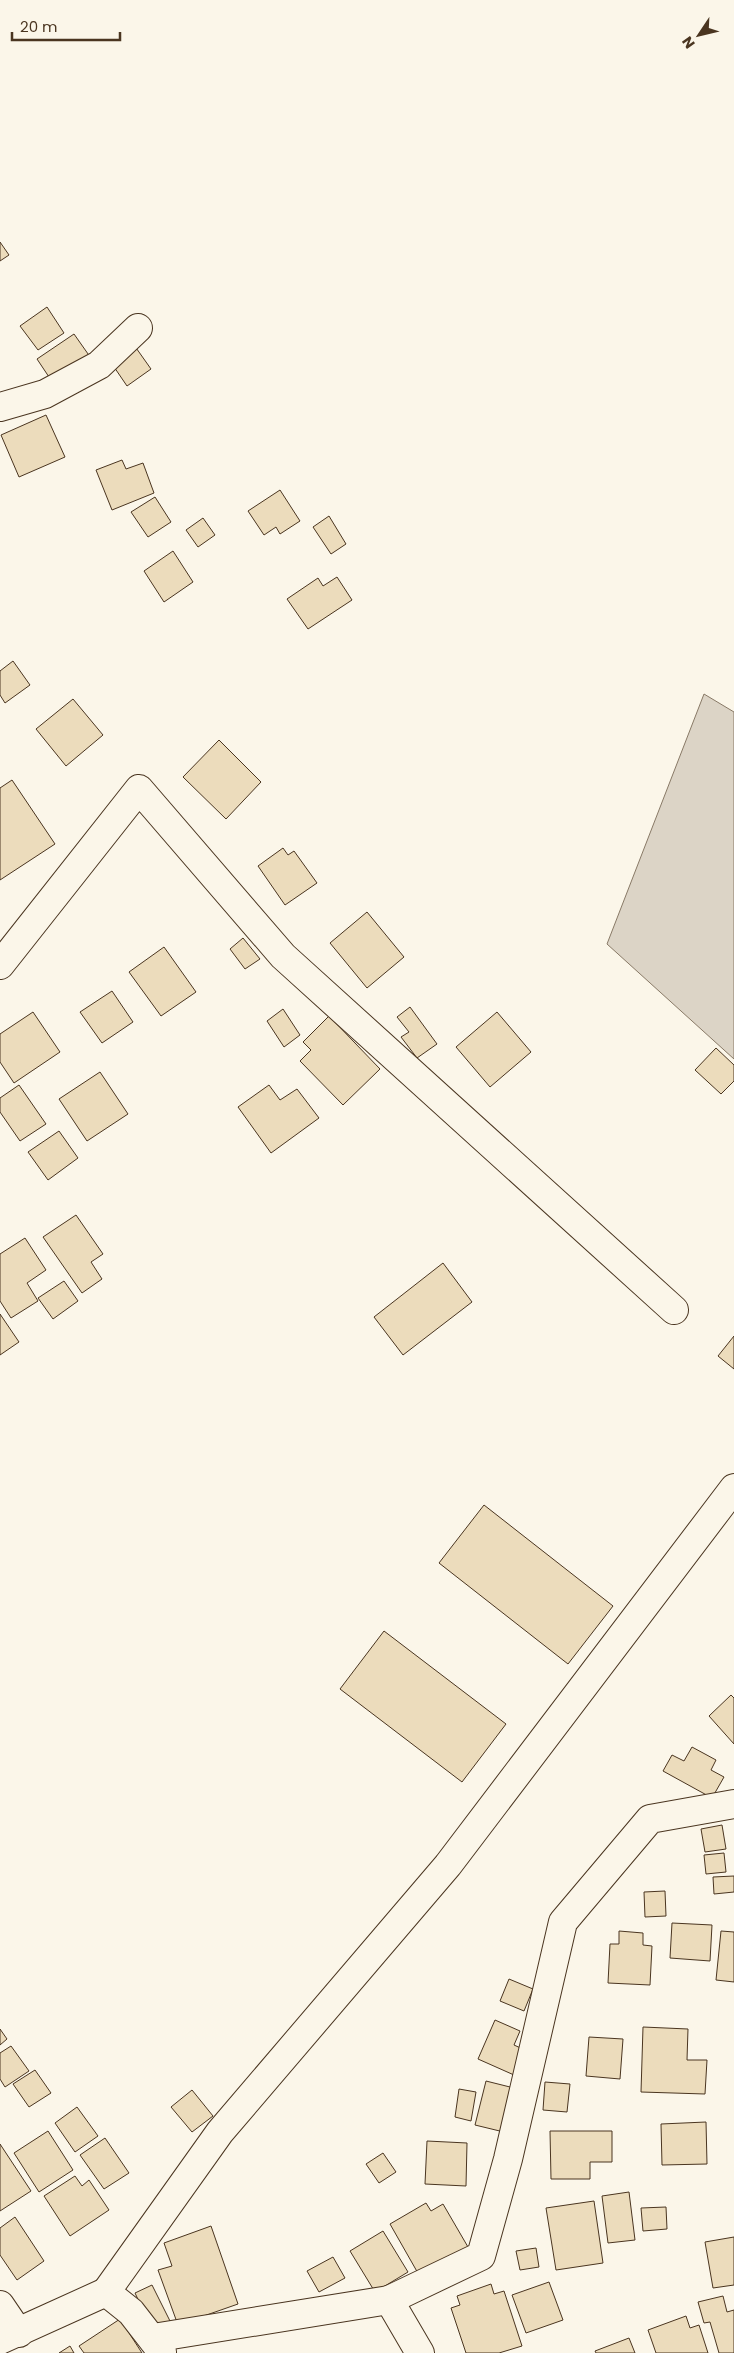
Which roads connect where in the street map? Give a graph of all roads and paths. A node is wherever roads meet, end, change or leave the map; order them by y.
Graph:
1 (138, 328) dead end
2 (0, 408) edge
3 (0, 965) edge
4 (674, 1310) dead end
5 (734, 1488) edge
6 (734, 1804) edge
7 (106, 2292) junction
8 (389, 2300) junction
9 (0, 2305) edge
10 (9, 2336) edge
11 (158, 2345) edge
12 (420, 2353) edge

1 - 2 street
3 - 4 street
5 - 7 street
6 - 8 street
7 - 10 street
7 - 11 street
8 - 11 street
8 - 12 street
9 - 10 street

